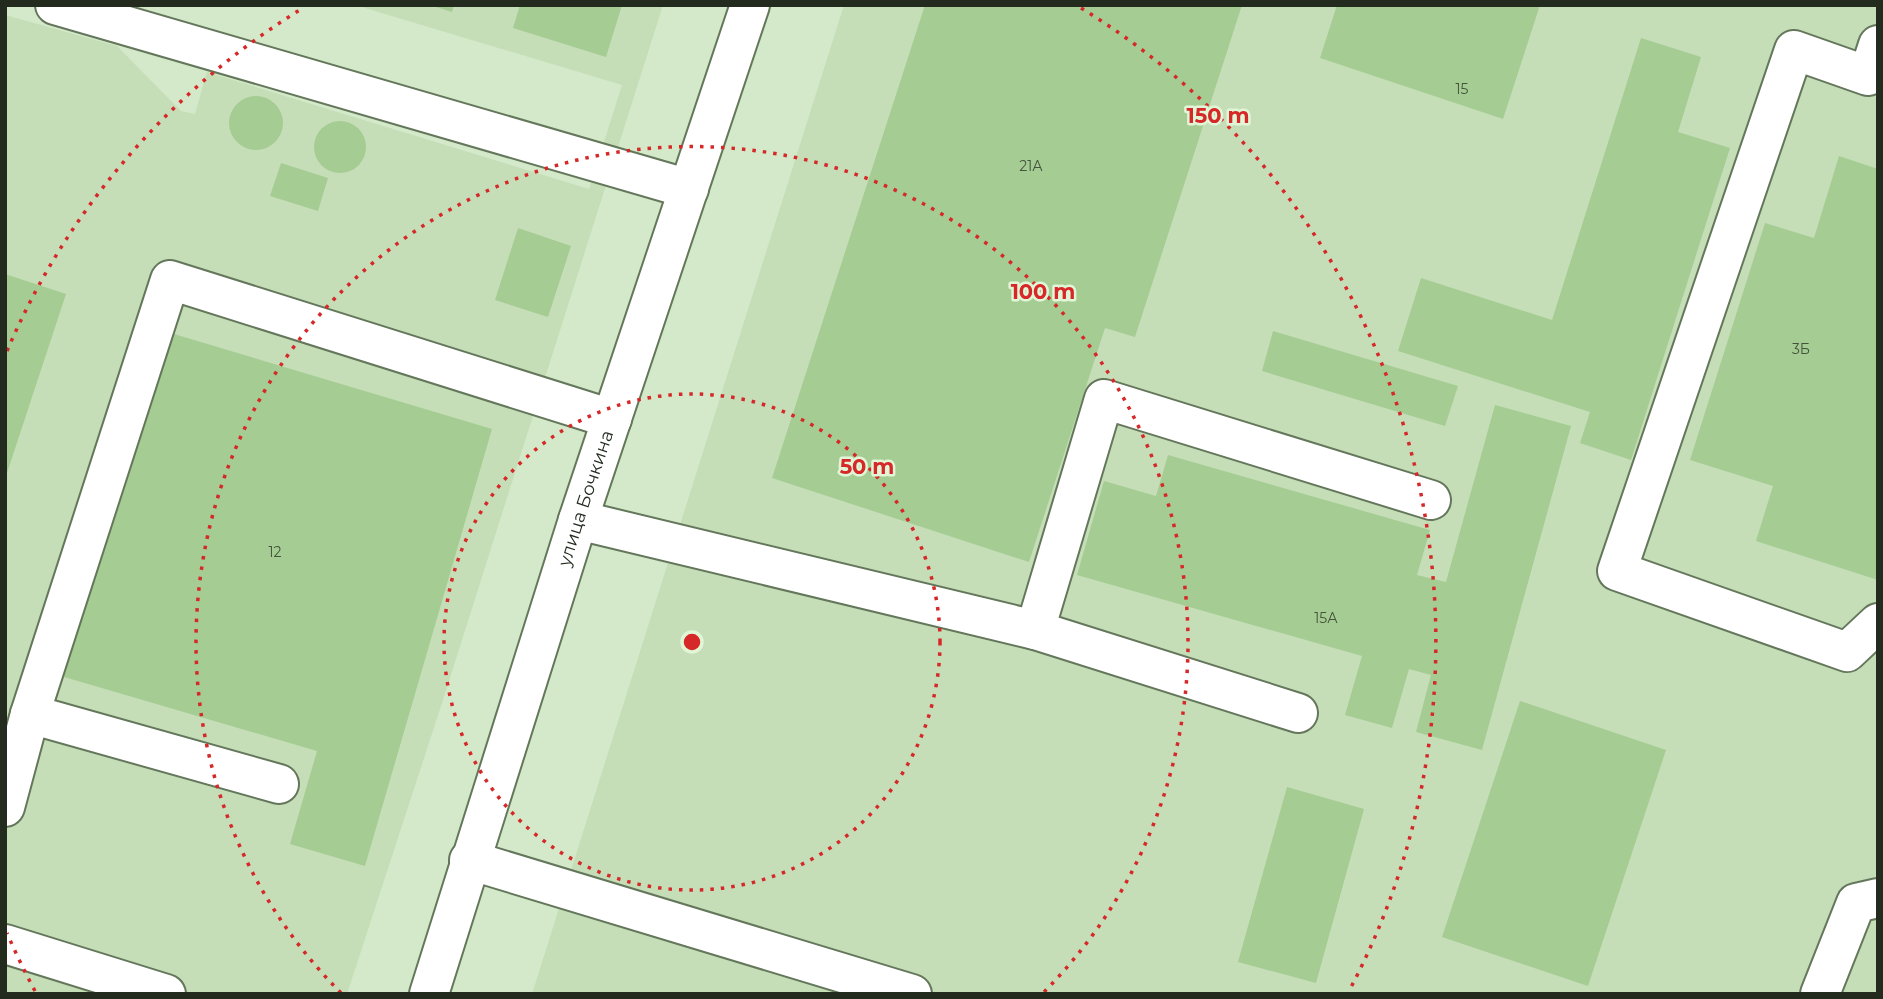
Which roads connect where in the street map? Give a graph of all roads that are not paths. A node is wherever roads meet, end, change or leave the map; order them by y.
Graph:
1 (55, 5) edge
2 (750, 5) edge
3 (1878, 46) edge
4 (689, 189) junction
5 (612, 419) junction
6 (1431, 500) dead end
7 (578, 520) junction
8 (1878, 623) edge
9 (1034, 630) junction
10 (1298, 713) dead end
11 (30, 714) junction
12 (279, 784) dead end
13 (5, 807) edge
14 (469, 860) junction
15 (1878, 898) edge
16 (5, 944) edge
17 (166, 994) edge
18 (429, 994) edge
19 (912, 994) edge
20 (1819, 994) edge

1 - 4 street
2 - 4 street, улица Бочкина
3 - 8 street
4 - 5 street, улица Бочкина
5 - 7 street, улица Бочкина
5 - 11 street
6 - 9 street
7 - 9 street
7 - 14 street, улица Бочкина
9 - 10 street
11 - 12 street
11 - 13 street
14 - 18 street, улица Бочкина
14 - 19 street
15 - 20 street
16 - 17 street

